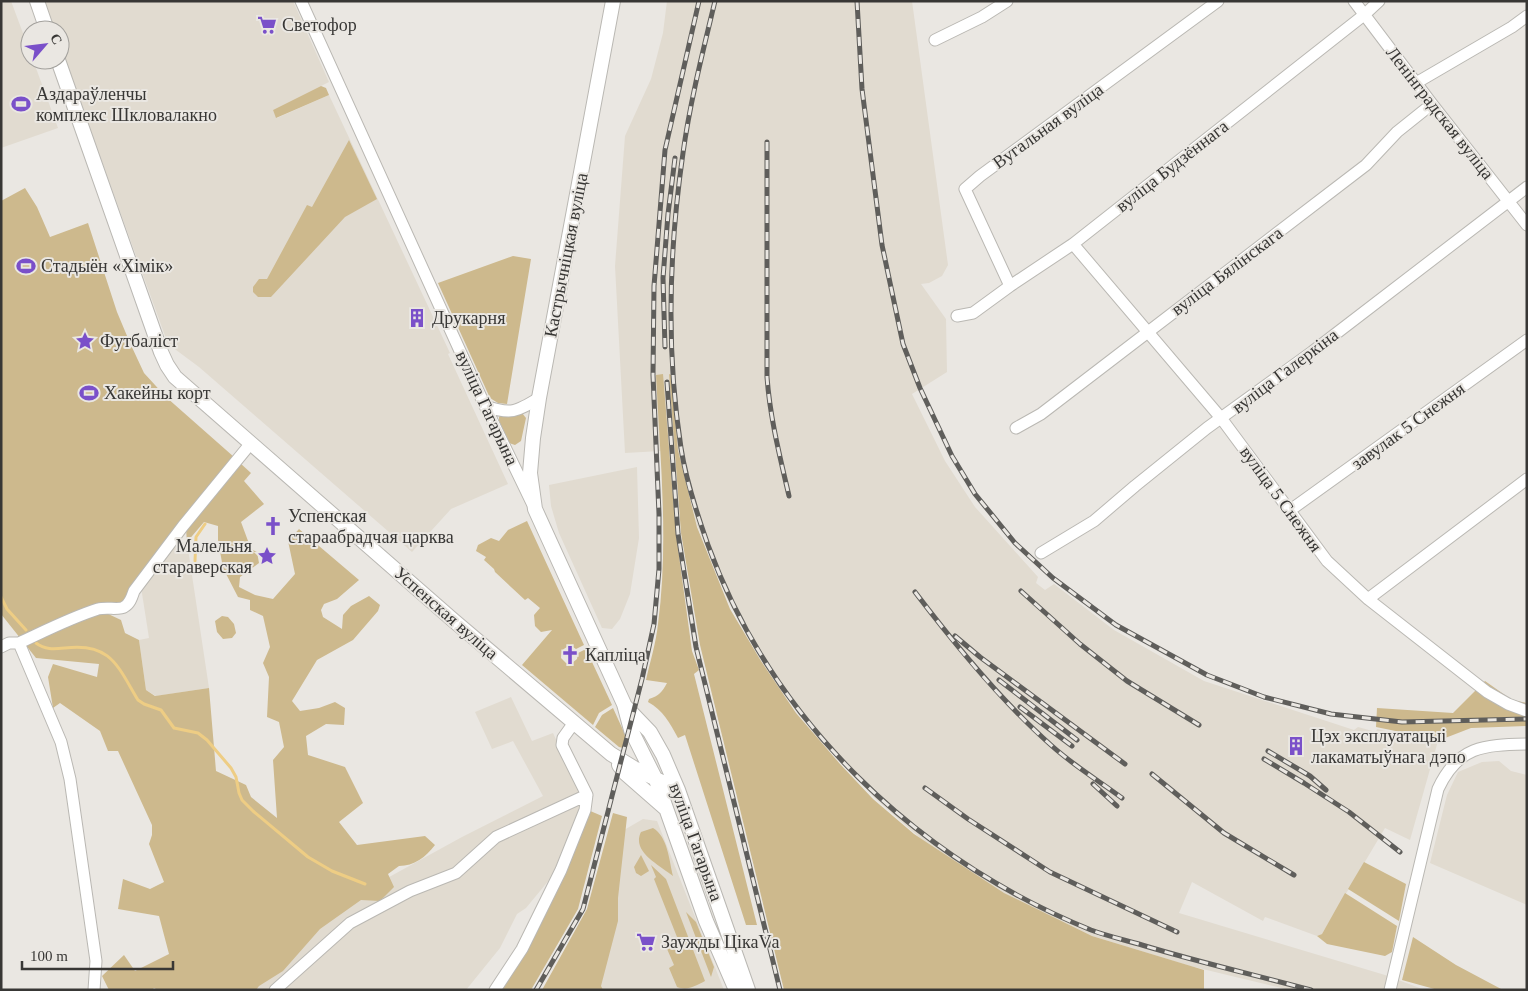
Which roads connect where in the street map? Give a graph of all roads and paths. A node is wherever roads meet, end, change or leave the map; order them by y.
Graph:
1 (37, 1) edge
2 (300, 1) edge
3 (613, 1) edge
4 (1007, 1) edge
5 (1218, 1) edge
6 (1354, 1) edge
7 (1379, 1) edge
8 (1364, 16) junction
9 (1527, 16) edge
10 (44, 20) edge
11 (935, 40) dead end
12 (62, 70) edge
13 (1416, 83) junction
14 (1432, 104) junction
15 (1527, 187) edge
16 (1508, 202) junction
17 (1527, 225) edge
18 (1073, 244) junction
19 (1010, 286) junction
20 (957, 316) dead end
21 (1148, 332) junction
22 (1527, 340) edge
23 (539, 398) junction
24 (485, 406) junction
25 (1221, 418) junction
26 (1016, 428) dead end
27 (251, 443) junction
28 (1527, 479) edge
29 (535, 509) junction
30 (1289, 511) junction
31 (1041, 553) dead end
32 (1368, 599) junction
33 (19, 643) junction
34 (1, 647) edge
35 (624, 704) junction
36 (1527, 711) edge
37 (573, 724) junction
38 (1527, 744) edge
39 (611, 754) junction
40 (643, 754) junction
41 (632, 767) junction
42 (656, 780) junction
43 (678, 790) junction
44 (587, 795) junction
45 (667, 810) junction
46 (715, 895) junction
47 (698, 898) junction
48 (94, 990) edge
49 (275, 990) edge
50 (495, 990) edge
51 (736, 990) edge
52 (748, 990) edge
53 (1390, 990) edge

1 - 10 main road
2 - 24 street, вуліца Гагарына
3 - 23 main road, Кастрычніцкая вуліца
4 - 11 street
5 - 19 street, Вугальная вуліца
6 - 8 street, Ленінградская вуліца
7 - 8 street, вуліца Будзённага
8 - 13 street, Ленінградская вуліца
8 - 18 street, вуліца Будзённага
9 - 13 street
12 - 27 main road, Успенская вуліца
13 - 14 street, Ленінградская вуліца
14 - 16 street, Ленінградская вуліца
14 - 21 street, вуліца Бялінскага
15 - 16 street, вуліца Галеркіна
16 - 17 street, Ленінградская вуліца
16 - 25 street, вуліца Галеркіна
18 - 19 street, вуліца Будзённага
18 - 21 street, вуліца 5 Снежня
19 - 20 street, вуліца Будзённага
21 - 25 street, вуліца 5 Снежня
21 - 26 street, вуліца Бялінскага
22 - 30 street, завулак 5 Снежня
23 - 24 street
23 - 29 main road, Кастрычніцкая вуліца
24 - 29 street, вуліца Гагарына
25 - 30 street, вуліца 5 Снежня
25 - 31 street, вуліца Галеркіна
27 - 33 street
27 - 37 main road, Успенская вуліца
28 - 32 street
29 - 35 main road, вуліца Гагарына
30 - 32 street, вуліца 5 Снежня
32 - 36 street, вуліца 5 Снежня
33 - 34 street
33 - 48 street
35 - 40 main road, вуліца Гагарына
35 - 43 main road, вуліца Гагарына
37 - 39 main road, Успенская вуліца
37 - 44 street
38 - 53 street
39 - 41 main road, Успенская вуліца
39 - 45 main road, Успенская вуліца
40 - 41 main road
40 - 42 main road, вуліца Гагарына
41 - 42 main road, Успенская вуліца
42 - 43 main road, Успенская вуліца
42 - 45 main road, вуліца Гагарына
43 - 46 main road, вуліца Гагарына
44 - 49 street
44 - 50 street
45 - 47 main road, вуліца Гагарына
46 - 47 main road
46 - 52 main road, вуліца Гагарына
47 - 51 main road, вуліца Гагарына

